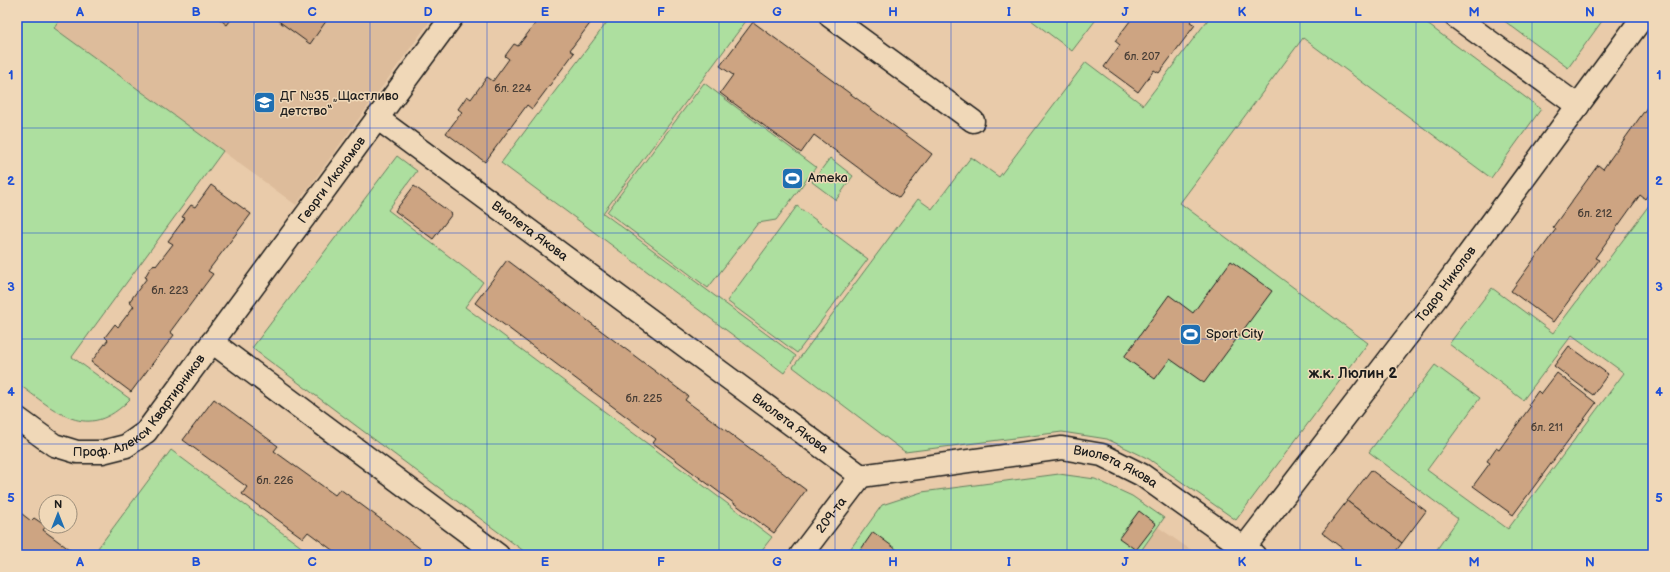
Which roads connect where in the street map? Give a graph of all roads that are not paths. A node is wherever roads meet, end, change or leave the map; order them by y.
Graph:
1 (452, 17) edge
2 (831, 17) edge
3 (1456, 17) edge
4 (1643, 17) edge
5 (1578, 106) junction
6 (377, 118) junction
7 (973, 121) dead end
8 (212, 342) junction
9 (17, 418) edge
10 (861, 476) junction
11 (1249, 551) edge
12 (498, 555) edge
13 (801, 555) edge

1 - 6 street, Георги Икономов
2 - 7 street
3 - 5 street
4 - 5 street, Тодор Николов
5 - 11 street, Тодор Николов
6 - 8 street, Георги Икономов
6 - 10 street, Виолета Якова
8 - 9 street, Проф. Алекси Квартирников
8 - 12 street
10 - 11 street, Виолета Якова
10 - 13 street, 209-та

